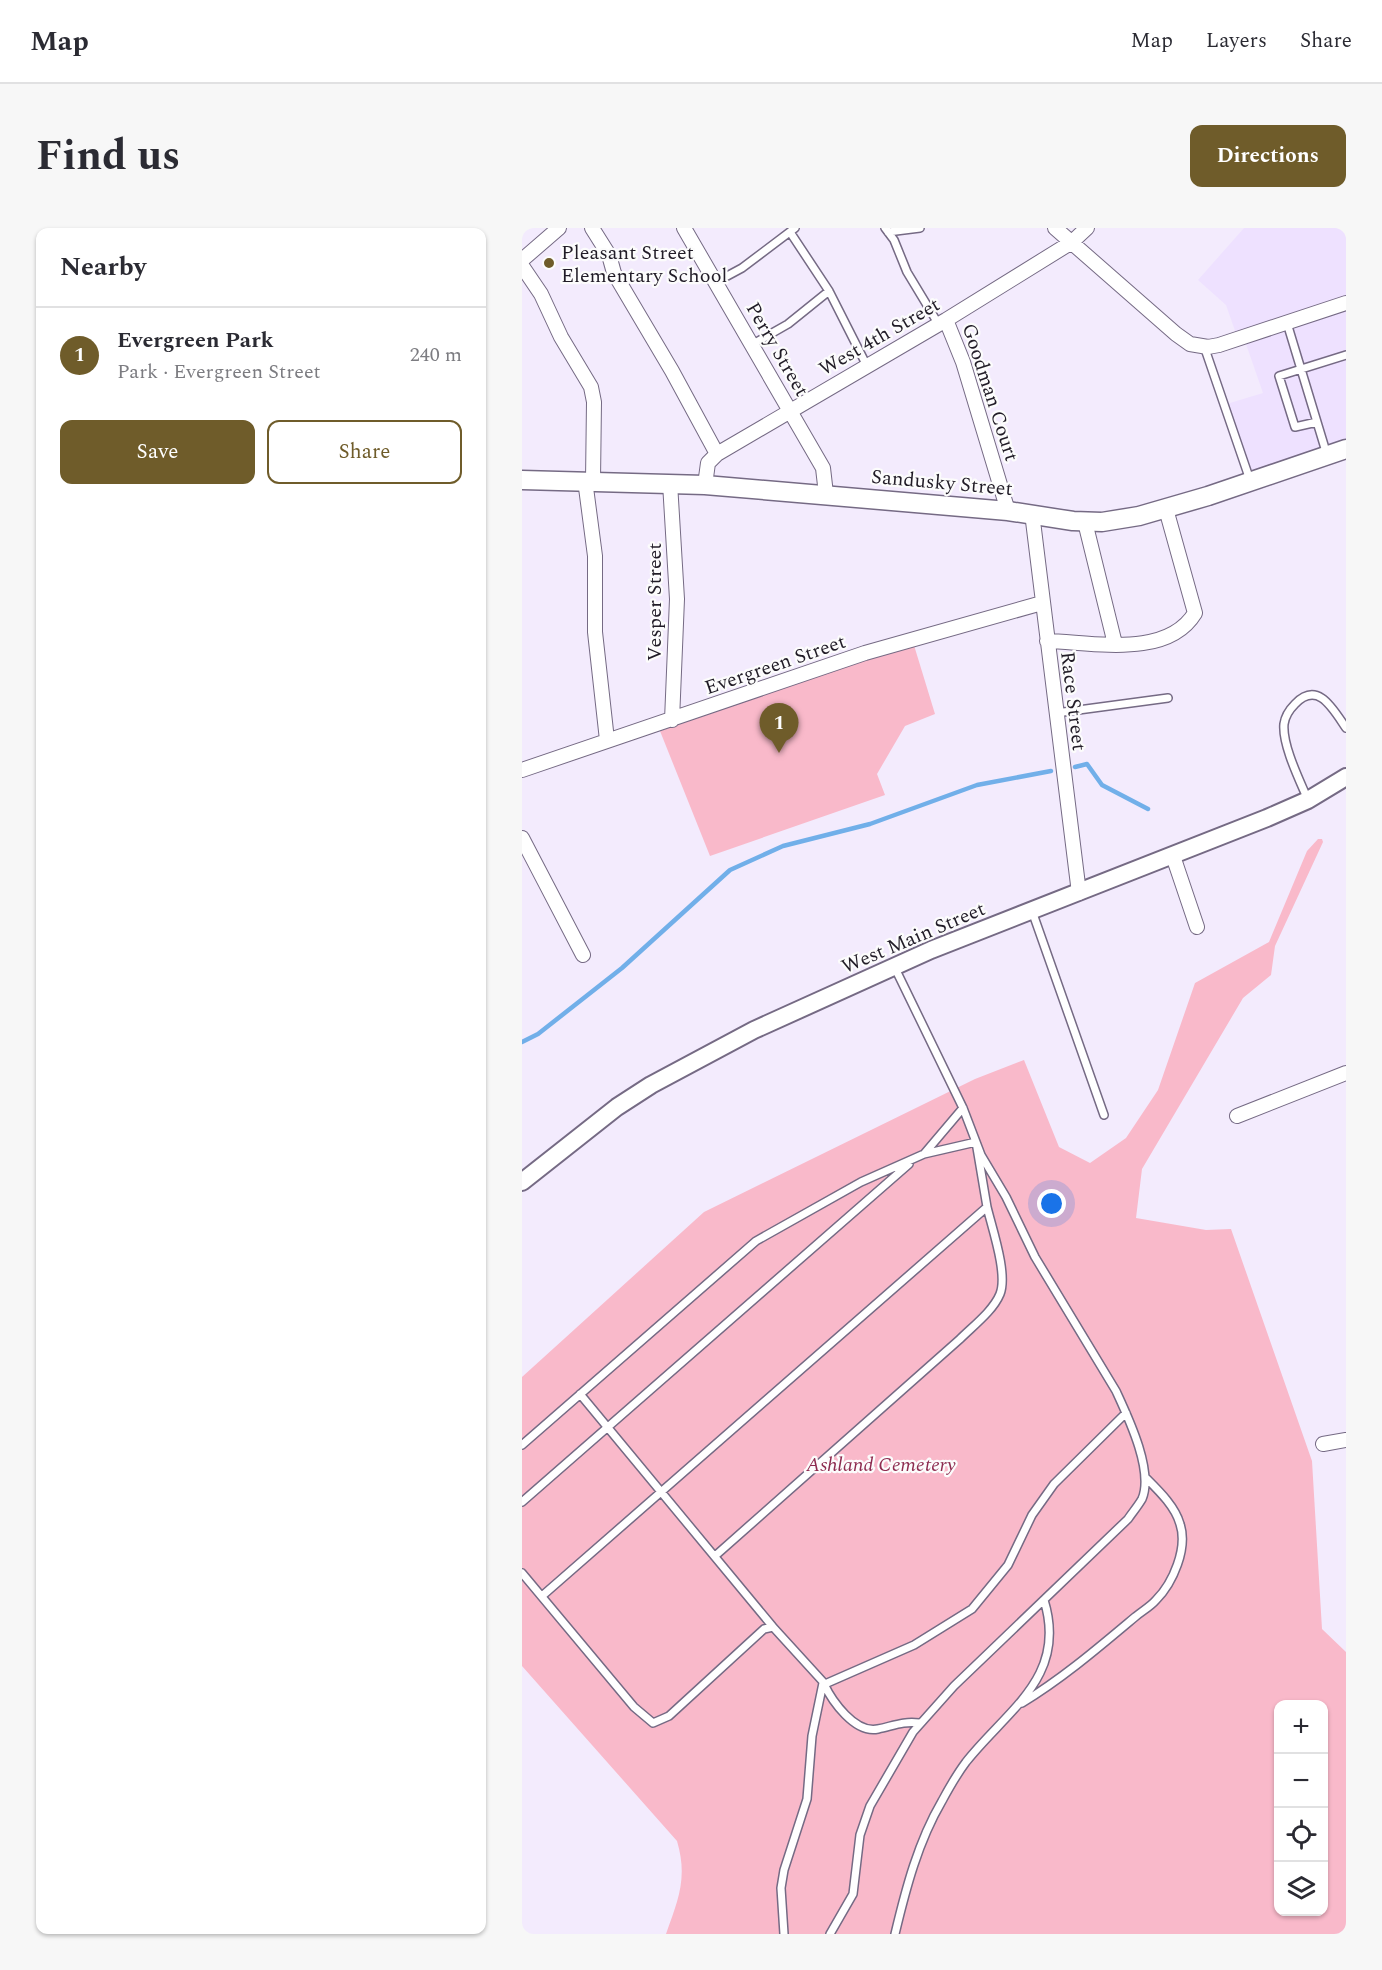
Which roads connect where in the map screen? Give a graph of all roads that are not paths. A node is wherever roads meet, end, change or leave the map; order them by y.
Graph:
1 (559, 228) edge
2 (592, 228) edge
3 (684, 228) edge
4 (920, 228) edge
5 (1055, 228) edge
6 (1087, 228) edge
7 (792, 230) edge
8 (887, 230) edge
9 (1072, 242) junction
10 (522, 260) edge
11 (522, 266) edge
12 (716, 282) junction
13 (829, 291) junction
14 (1346, 303) edge
15 (1287, 322) junction
16 (942, 323) junction
17 (753, 344) junction
18 (1204, 346) junction
19 (1346, 355) edge
20 (867, 366) junction
21 (1301, 369) junction
22 (791, 411) junction
23 (1317, 422) junction
24 (1346, 449) edge
25 (717, 454) junction
26 (1327, 455) junction
27 (522, 480) edge
28 (589, 480) junction
29 (1251, 482) junction
30 (670, 483) junction
31 (705, 485) junction
32 (826, 494) junction
33 (1166, 509) junction
34 (1008, 511) junction
35 (1032, 513) junction
36 (1085, 522) junction
37 (1042, 603) junction
38 (1047, 641) junction
39 (1115, 644) junction
40 (1168, 698) dead end
41 (1056, 713) junction
42 (672, 720) junction
43 (1346, 728) edge
44 (607, 740) junction
45 (522, 770) edge
46 (1346, 777) edge
47 (1308, 800) junction
48 (522, 838) edge
49 (1173, 856) junction
50 (1079, 893) junction
51 (1032, 911) junction
52 (1197, 927) dead end
53 (583, 955) dead end
54 (894, 966) junction
55 (1346, 1073) edge
56 (963, 1108) junction
57 (1104, 1115) dead end
58 (1237, 1116) dead end
59 (976, 1142) junction
60 (924, 1154) junction
61 (916, 1159) junction
62 (522, 1182) edge
63 (987, 1207) junction
64 (580, 1395) junction
65 (1126, 1413) junction
66 (608, 1428) junction
67 (1346, 1440) edge
68 (522, 1444) edge
69 (1323, 1444) dead end
70 (1144, 1477) junction
71 (663, 1492) junction
72 (522, 1502) edge
73 (715, 1556) junction
74 (522, 1573) edge
75 (542, 1596) junction
76 (1044, 1600) junction
77 (774, 1627) junction
78 (823, 1683) junction
79 (1020, 1705) junction
80 (919, 1723) junction
81 (784, 1934) edge
82 (830, 1934) edge
83 (895, 1934) edge

1 - 10 street
2 - 25 street
3 - 12 street, Perry Street
4 - 8 lane
5 - 9 street
6 - 9 street, West 4th Street
7 - 12 lane
7 - 13 lane
8 - 16 lane
9 - 16 street, West 4th Street
9 - 18 street
11 - 28 street
12 - 17 street, Perry Street
13 - 17 lane
13 - 20 lane
14 - 15 street
15 - 18 street
15 - 21 lane
16 - 20 street, West 4th Street
16 - 34 street, Goodman Court
17 - 22 street, Perry Street
18 - 29 lane
19 - 21 lane
20 - 22 street, West 4th Street
21 - 23 lane
21 - 23 lane
22 - 25 street, West 4th Street
22 - 32 street, Perry Street
23 - 26 lane
24 - 26 main road, Sandusky Street
25 - 31 street
26 - 29 main road, Sandusky Street
27 - 28 main road, Sandusky Street
28 - 30 main road, Sandusky Street
28 - 44 street
29 - 33 main road, Sandusky Street
30 - 31 main road, Sandusky Street
30 - 42 street, Vesper Street
31 - 32 main road, Sandusky Street
32 - 34 main road, Sandusky Street
33 - 36 main road, Sandusky Street
33 - 39 street
34 - 35 main road, Sandusky Street
35 - 36 main road, Sandusky Street
35 - 37 street, Race Street
36 - 39 street
37 - 38 street, Race Street
37 - 42 street, Evergreen Street
38 - 39 street
38 - 41 street, Race Street
40 - 41 lane
41 - 50 street, Race Street
42 - 44 street, Evergreen Street
43 - 47 lane
44 - 45 street, Evergreen Street
46 - 47 street, West Main Street
47 - 49 street, West Main Street
48 - 53 street
49 - 50 street, West Main Street
49 - 52 street
50 - 51 street, West Main Street
51 - 54 street, West Main Street
51 - 57 lane
54 - 56 lane
54 - 62 street, West Main Street
55 - 58 street
56 - 59 lane
56 - 60 lane
59 - 60 lane
59 - 63 lane
59 - 65 lane
60 - 61 lane
61 - 64 lane
61 - 66 lane
63 - 71 lane
63 - 73 lane
64 - 66 lane
64 - 68 lane
65 - 70 lane
65 - 78 lane
66 - 71 lane
66 - 72 lane
67 - 69 street
70 - 76 lane
70 - 79 lane
71 - 73 lane
71 - 75 lane
73 - 77 lane
74 - 75 lane
75 - 77 lane
76 - 79 lane
76 - 80 lane
77 - 78 lane
78 - 80 lane
78 - 81 lane
79 - 83 lane
80 - 82 lane

